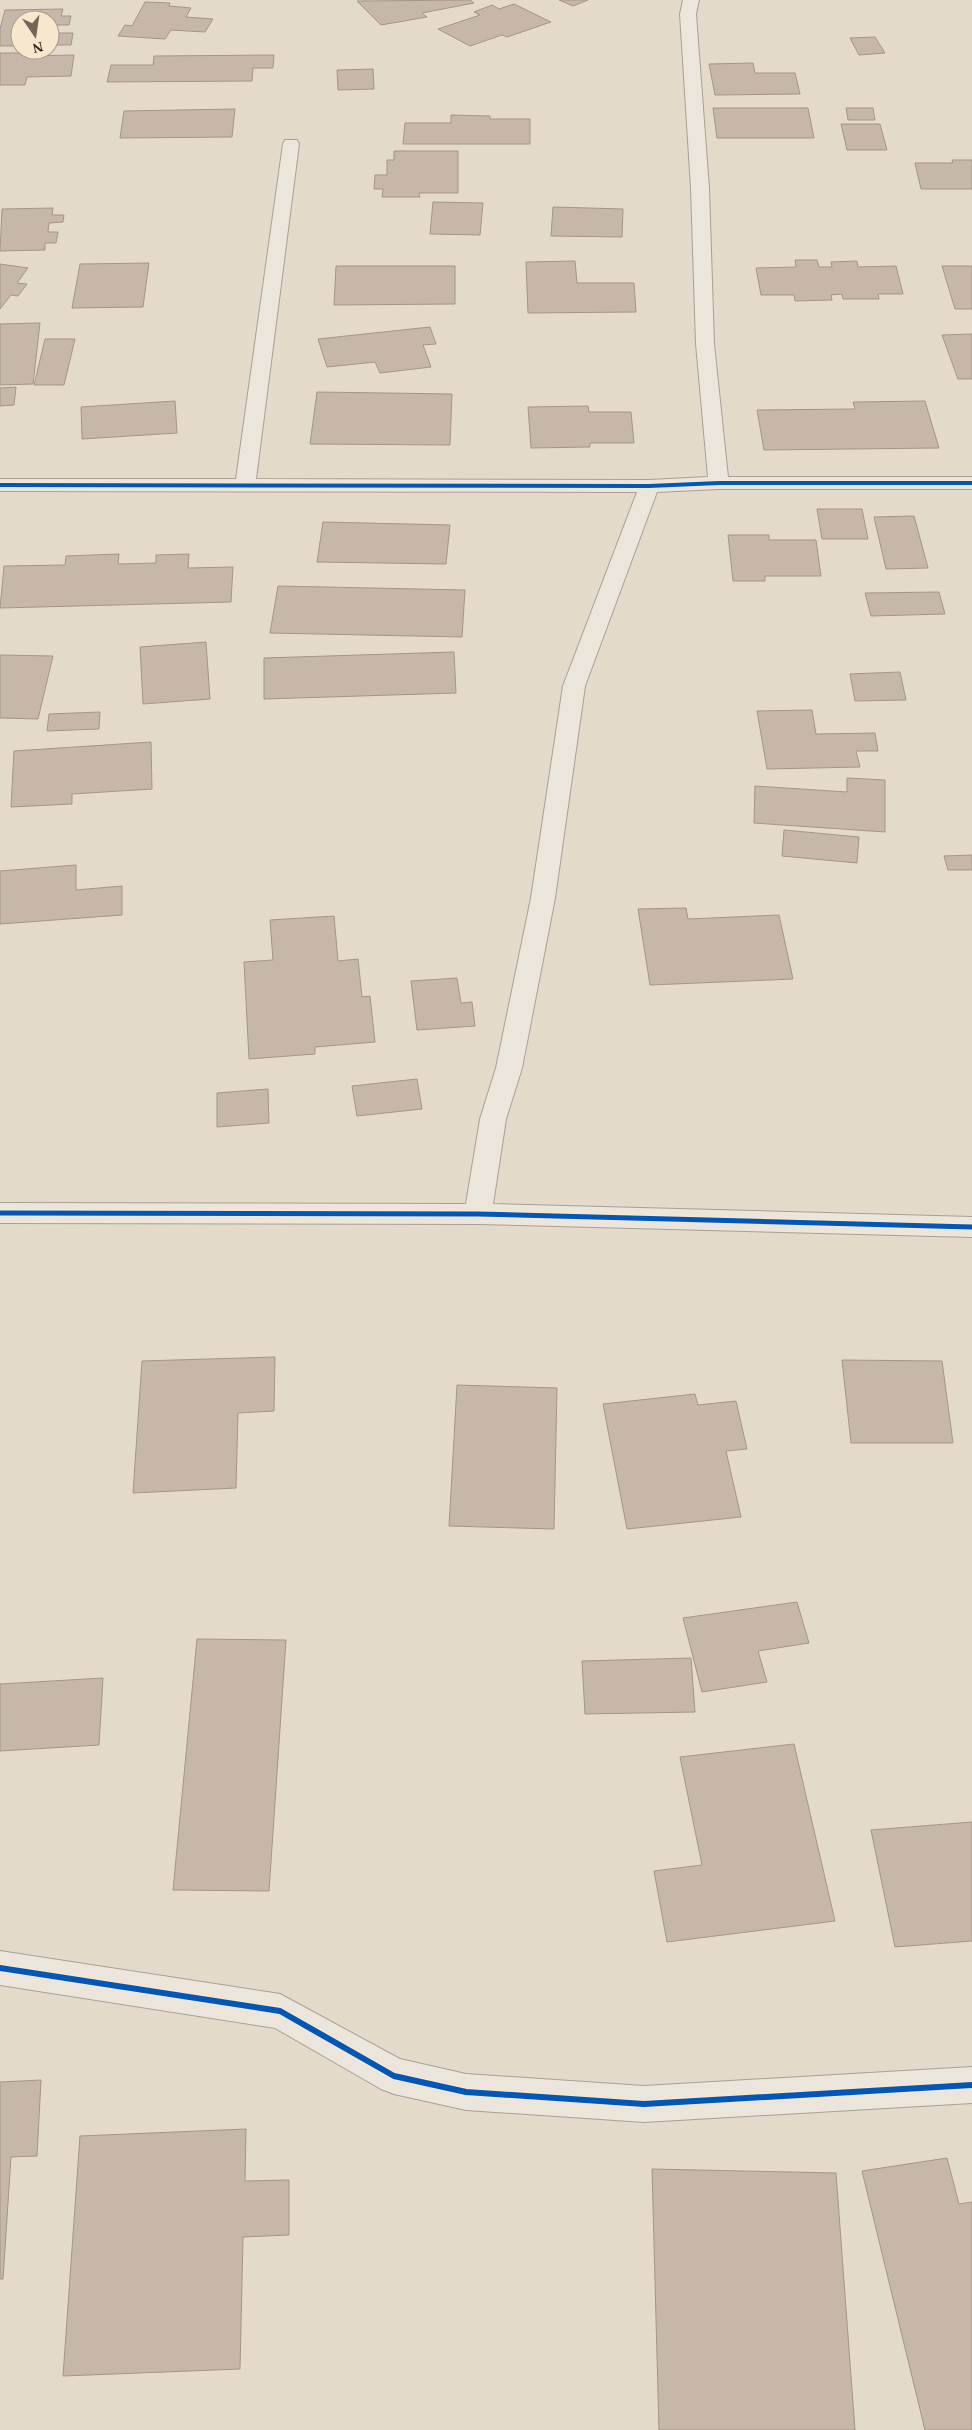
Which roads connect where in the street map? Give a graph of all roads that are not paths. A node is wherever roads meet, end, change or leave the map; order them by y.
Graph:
1 (691, 0) edge
2 (291, 144) dead end
3 (972, 482) edge
4 (719, 483) junction
5 (0, 485) edge
6 (245, 485) junction
7 (649, 486) junction
8 (0, 1214) edge
9 (478, 1214) junction
10 (972, 1227) edge
11 (0, 1968) edge
12 (972, 2085) edge

1 - 4 street
2 - 6 street
3 - 4 street
4 - 7 street
5 - 6 street
6 - 7 street
7 - 9 street
8 - 9 street
9 - 10 street
11 - 12 street

